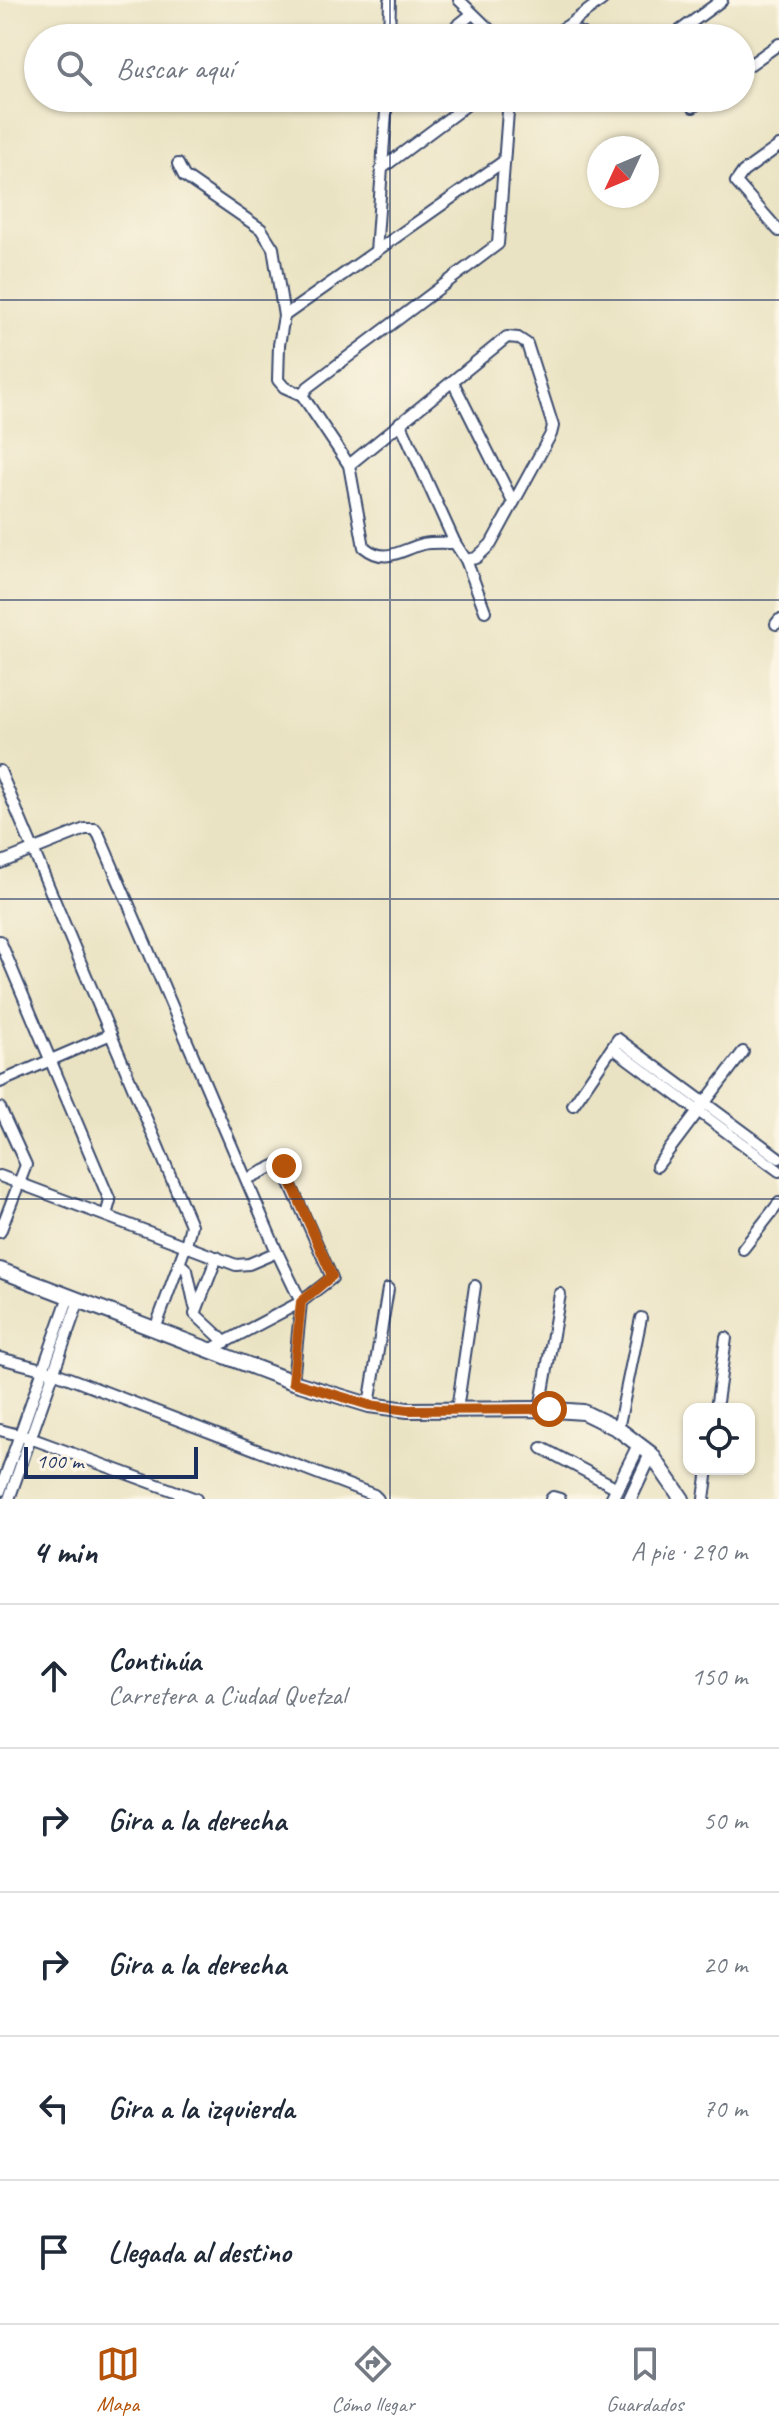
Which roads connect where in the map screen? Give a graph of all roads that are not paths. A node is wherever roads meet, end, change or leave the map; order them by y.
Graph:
1 (390, 0) edge
2 (602, 0) edge
3 (722, 0) edge
4 (467, 5) edge
5 (389, 24) edge
6 (453, 24) edge
7 (487, 24) edge
8 (570, 24) edge
9 (689, 24) edge
10 (779, 44) edge
11 (755, 61) edge
12 (386, 112) edge
13 (457, 112) edge
14 (508, 112) edge
15 (779, 146) edge
16 (504, 161) junction
17 (178, 164) dead end
18 (381, 169) junction
19 (779, 231) edge
20 (376, 252) junction
21 (284, 316) junction
22 (453, 382) junction
23 (302, 395) junction
24 (400, 422) junction
25 (349, 465) junction
26 (513, 502) junction
27 (455, 543) junction
28 (466, 560) junction
29 (485, 611) dead end
30 (0, 771) edge
31 (33, 848) junction
32 (0, 863) edge
33 (0, 941) edge
34 (111, 1034) junction
35 (743, 1052) dead end
36 (50, 1060) junction
37 (0, 1082) edge
38 (573, 1105) dead end
39 (0, 1108) edge
40 (702, 1108) junction
41 (779, 1158) edge
42 (657, 1166) dead end
43 (779, 1171) edge
44 (0, 1176) edge
45 (247, 1179) junction
46 (19, 1183) junction
47 (779, 1203) edge
48 (106, 1215) junction
49 (0, 1232) edge
50 (186, 1245) junction
51 (743, 1249) dead end
52 (277, 1252) junction
53 (217, 1257) junction
54 (180, 1264) junction
55 (0, 1270) edge
56 (475, 1286) dead end
57 (388, 1289) dead end
58 (560, 1294) dead end
59 (74, 1298) junction
60 (301, 1302) junction
61 (195, 1309) junction
62 (641, 1318) dead end
63 (155, 1329) junction
64 (726, 1338) dead end
65 (225, 1342) junction
66 (210, 1350) junction
67 (0, 1358) edge
68 (48, 1370) junction
69 (293, 1382) junction
70 (717, 1403) edge
71 (369, 1405) junction
72 (540, 1409) junction
73 (457, 1410) junction
74 (618, 1429) junction
75 (0, 1430) edge
76 (25, 1437) junction
77 (542, 1448) dead end
78 (645, 1449) junction
79 (707, 1475) edge
80 (0, 1491) edge
81 (615, 1493) edge
82 (4, 1499) edge
83 (196, 1499) edge
84 (378, 1499) edge
85 (551, 1499) edge
86 (560, 1499) edge
87 (630, 1499) edge
88 (682, 1499) edge
89 (704, 1499) edge

1 - 5 street
2 - 8 street
3 - 9 street
4 - 6 street
4 - 7 street
10 - 11 street
12 - 18 street
13 - 18 street
14 - 16 street
15 - 19 street
16 - 20 street
16 - 23 street
17 - 21 street
18 - 20 street
20 - 21 street
21 - 23 street
22 - 24 street
22 - 26 street
22 - 26 street
23 - 25 street
24 - 25 street
24 - 27 street
25 - 27 street
26 - 28 street
27 - 28 street
28 - 29 street
30 - 31 street
31 - 32 street
31 - 34 street
31 - 45 street
33 - 36 street
34 - 36 street
34 - 50 street
35 - 40 street
36 - 37 street
36 - 48 street
38 - 40 street
39 - 46 street
40 - 41 street
40 - 42 street
40 - 43 street
44 - 46 street
45 - 52 street
45 - 60 street
46 - 48 street
46 - 49 street
47 - 51 street
48 - 50 street
50 - 53 street
50 - 54 street
52 - 53 street
52 - 60 street
53 - 61 street
54 - 61 street
54 - 63 street
55 - 59 main road
56 - 73 street
57 - 71 street
58 - 72 street
59 - 63 main road
59 - 68 street
60 - 65 street
60 - 69 street
61 - 65 street
62 - 74 street
63 - 66 main road
64 - 70 street
65 - 66 street
66 - 69 main road
67 - 68 street
68 - 76 street
68 - 84 street
69 - 71 main road
71 - 73 main road
72 - 73 main road
72 - 74 main road
74 - 78 main road
75 - 76 street
76 - 80 street
76 - 82 street
76 - 83 street
77 - 81 street
78 - 81 street
78 - 87 street
78 - 88 main road
79 - 89 street
85 - 86 street

